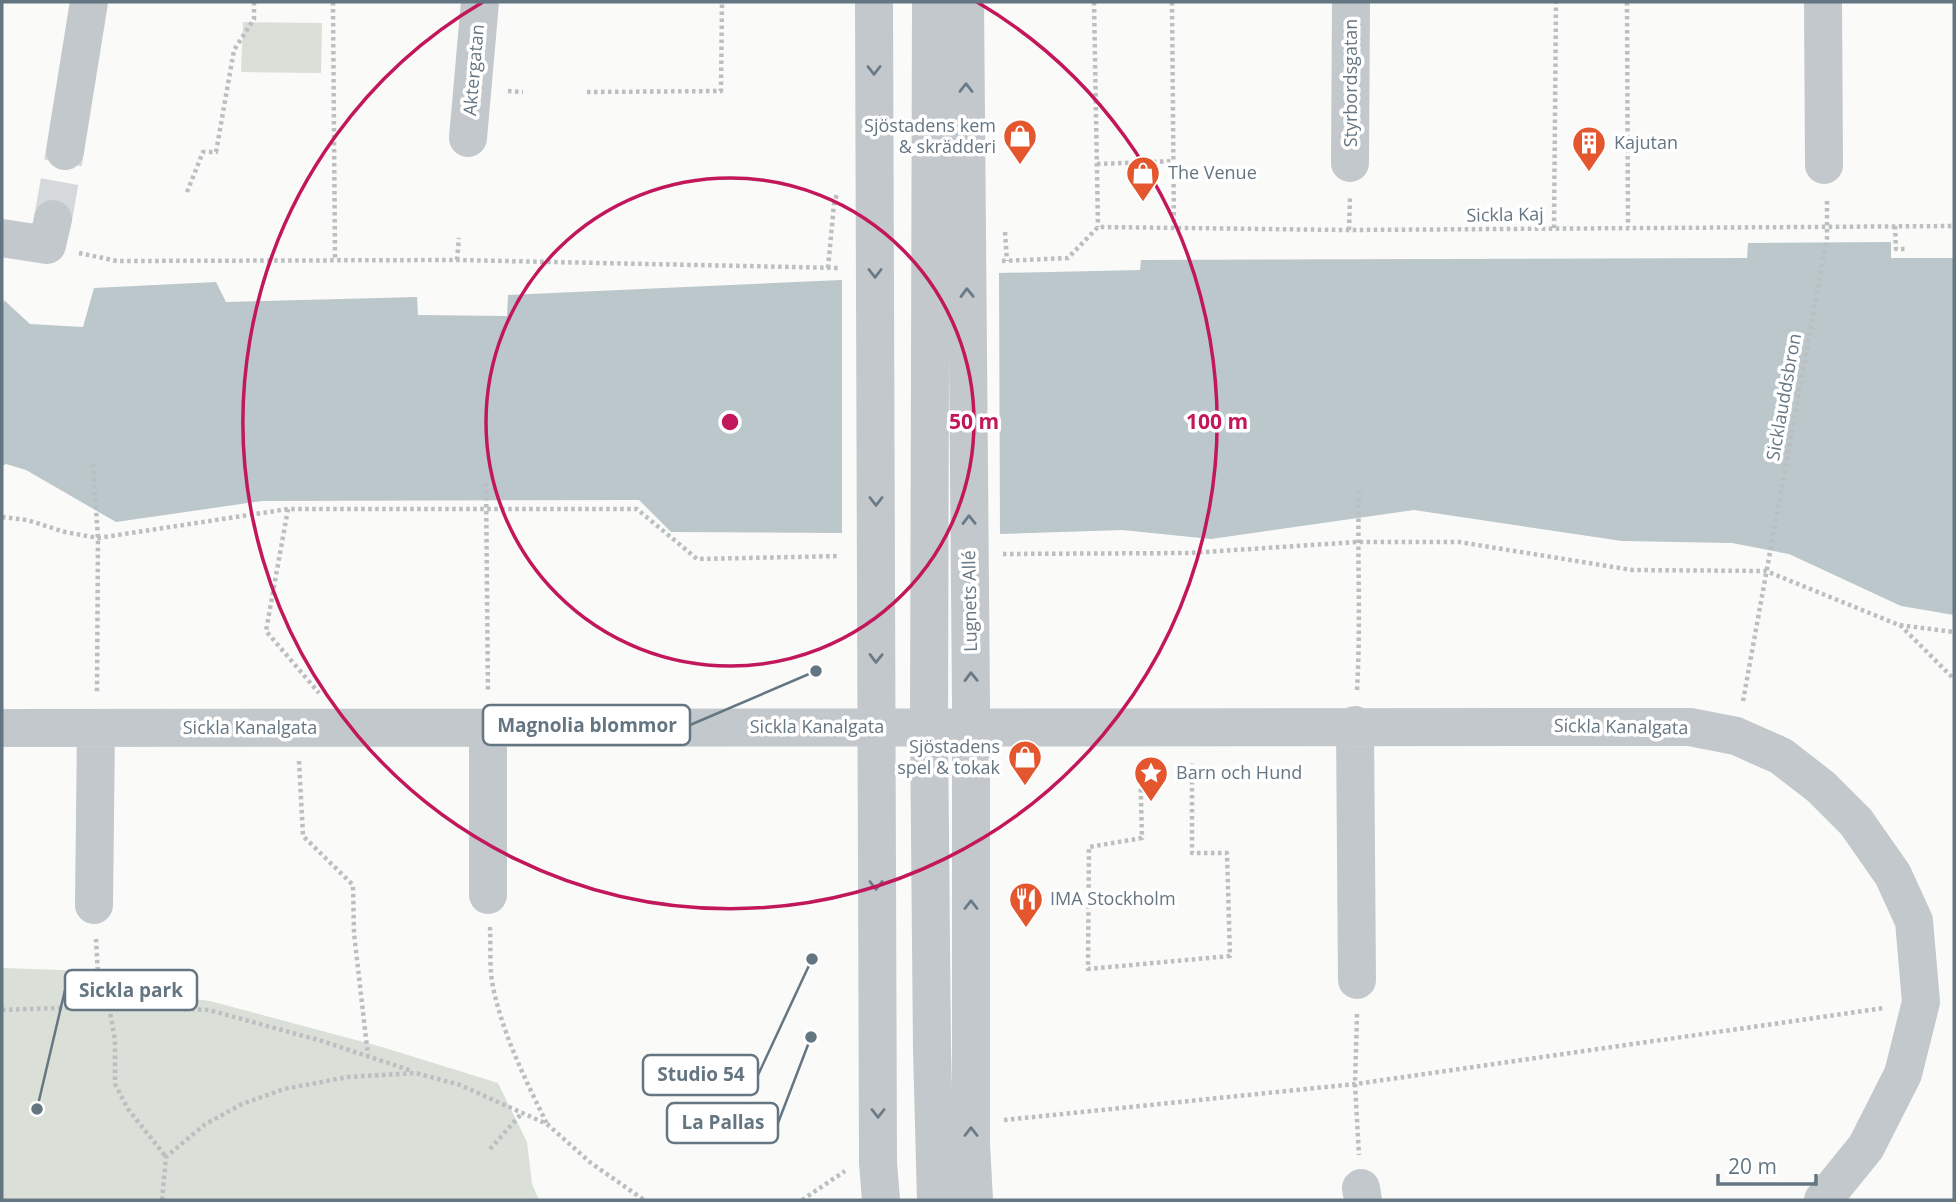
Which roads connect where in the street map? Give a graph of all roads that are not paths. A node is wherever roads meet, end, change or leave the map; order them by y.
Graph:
1 (89, 2) edge
2 (480, 2) edge
3 (874, 2) edge
4 (911, 2) edge
5 (931, 2) edge
6 (965, 2) edge
7 (1351, 2) edge
8 (1823, 2) edge
9 (468, 138) dead end
10 (65, 151) tunnel mouth
11 (1350, 163) dead end
12 (1824, 165) dead end
13 (936, 205) junction
14 (50, 232) road end
15 (2, 238) edge
16 (907, 589) junction
17 (488, 710) junction
18 (1355, 725) junction
19 (876, 726) junction
20 (2, 728) edge
21 (96, 728) junction
22 (922, 728) junction
23 (971, 728) junction
24 (94, 905) dead end
25 (489, 910) road end
26 (1357, 980) road end
27 (881, 1200) edge
28 (916, 1200) edge
29 (936, 1200) edge
30 (974, 1200) edge
31 (1823, 1200) edge

1 - 10 street
2 - 9 street, Aktergatan
3 -> 16 street
4 - 13 street
5 - 13 street
13 -> 6 street, Lugnets Allé
7 - 11 street, Styrbordsgatan
8 - 12 street
13 - 16 street
23 -> 13 street, Lugnets Allé
14 - 15 street
16 -> 19 street
16 - 22 street
17 - 19 street, Sickla Kanalgata
17 - 21 street, Sickla Kanalgata
17 - 25 street
18 - 23 street, Sickla Kanalgata
18 - 26 street
18 - 31 street, Sickla Kanalgata
19 - 22 street, Sickla Kanalgata
19 -> 27 street
20 - 21 street, Sickla Kanalgata
21 - 24 street
22 - 23 street, Sickla Kanalgata
22 - 28 street
22 - 29 street
30 -> 23 street, Lugnets Allé

